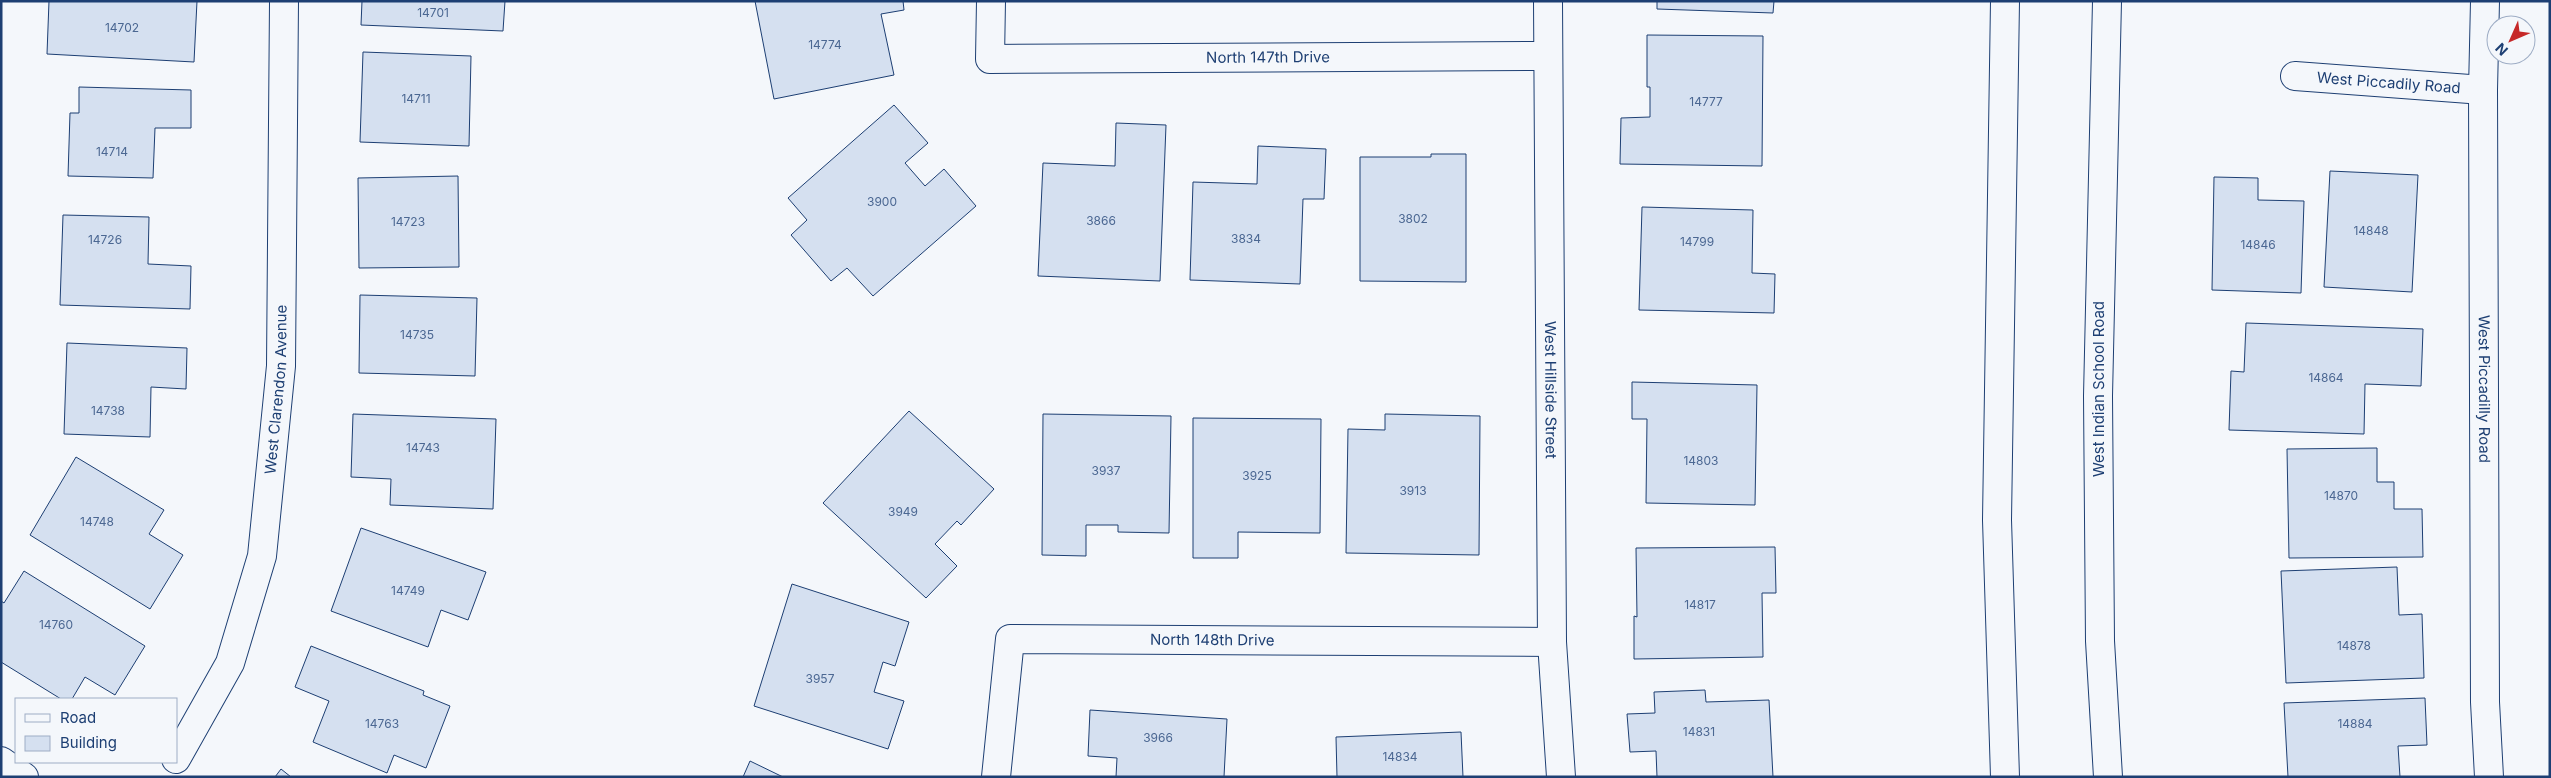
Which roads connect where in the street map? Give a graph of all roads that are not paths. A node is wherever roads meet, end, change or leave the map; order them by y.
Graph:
1 (284, 1) edge
2 (991, 1) edge
3 (1548, 1) edge
4 (2005, 1) edge
5 (2107, 1) edge
6 (2485, 1) edge
7 (1546, 56) junction
8 (2295, 76) dead end
9 (2483, 90) junction
10 (1552, 642) junction
11 (178, 755) edge
12 (1, 761) edge
13 (173, 763) edge
14 (24, 777) edge
15 (161, 777) edge
16 (996, 777) edge
17 (1561, 777) edge
18 (2005, 777) edge
19 (2108, 777) edge
20 (2489, 777) edge

1 - 11 street, West Clarendon Avenue
2 - 7 street, North 147th Drive
3 - 7 street, West Hillside Street
4 - 18 street
5 - 19 street, West Indian School Road
6 - 9 street, West Piccadilly Road
7 - 10 street, West Hillside Street
8 - 9 street, West Piccadily Road
9 - 20 street, West Piccadilly Road
10 - 16 street, North 148th Drive
10 - 17 street, West Hillside Street
12 - 14 street
13 - 15 street, West Clarendon Avenue

